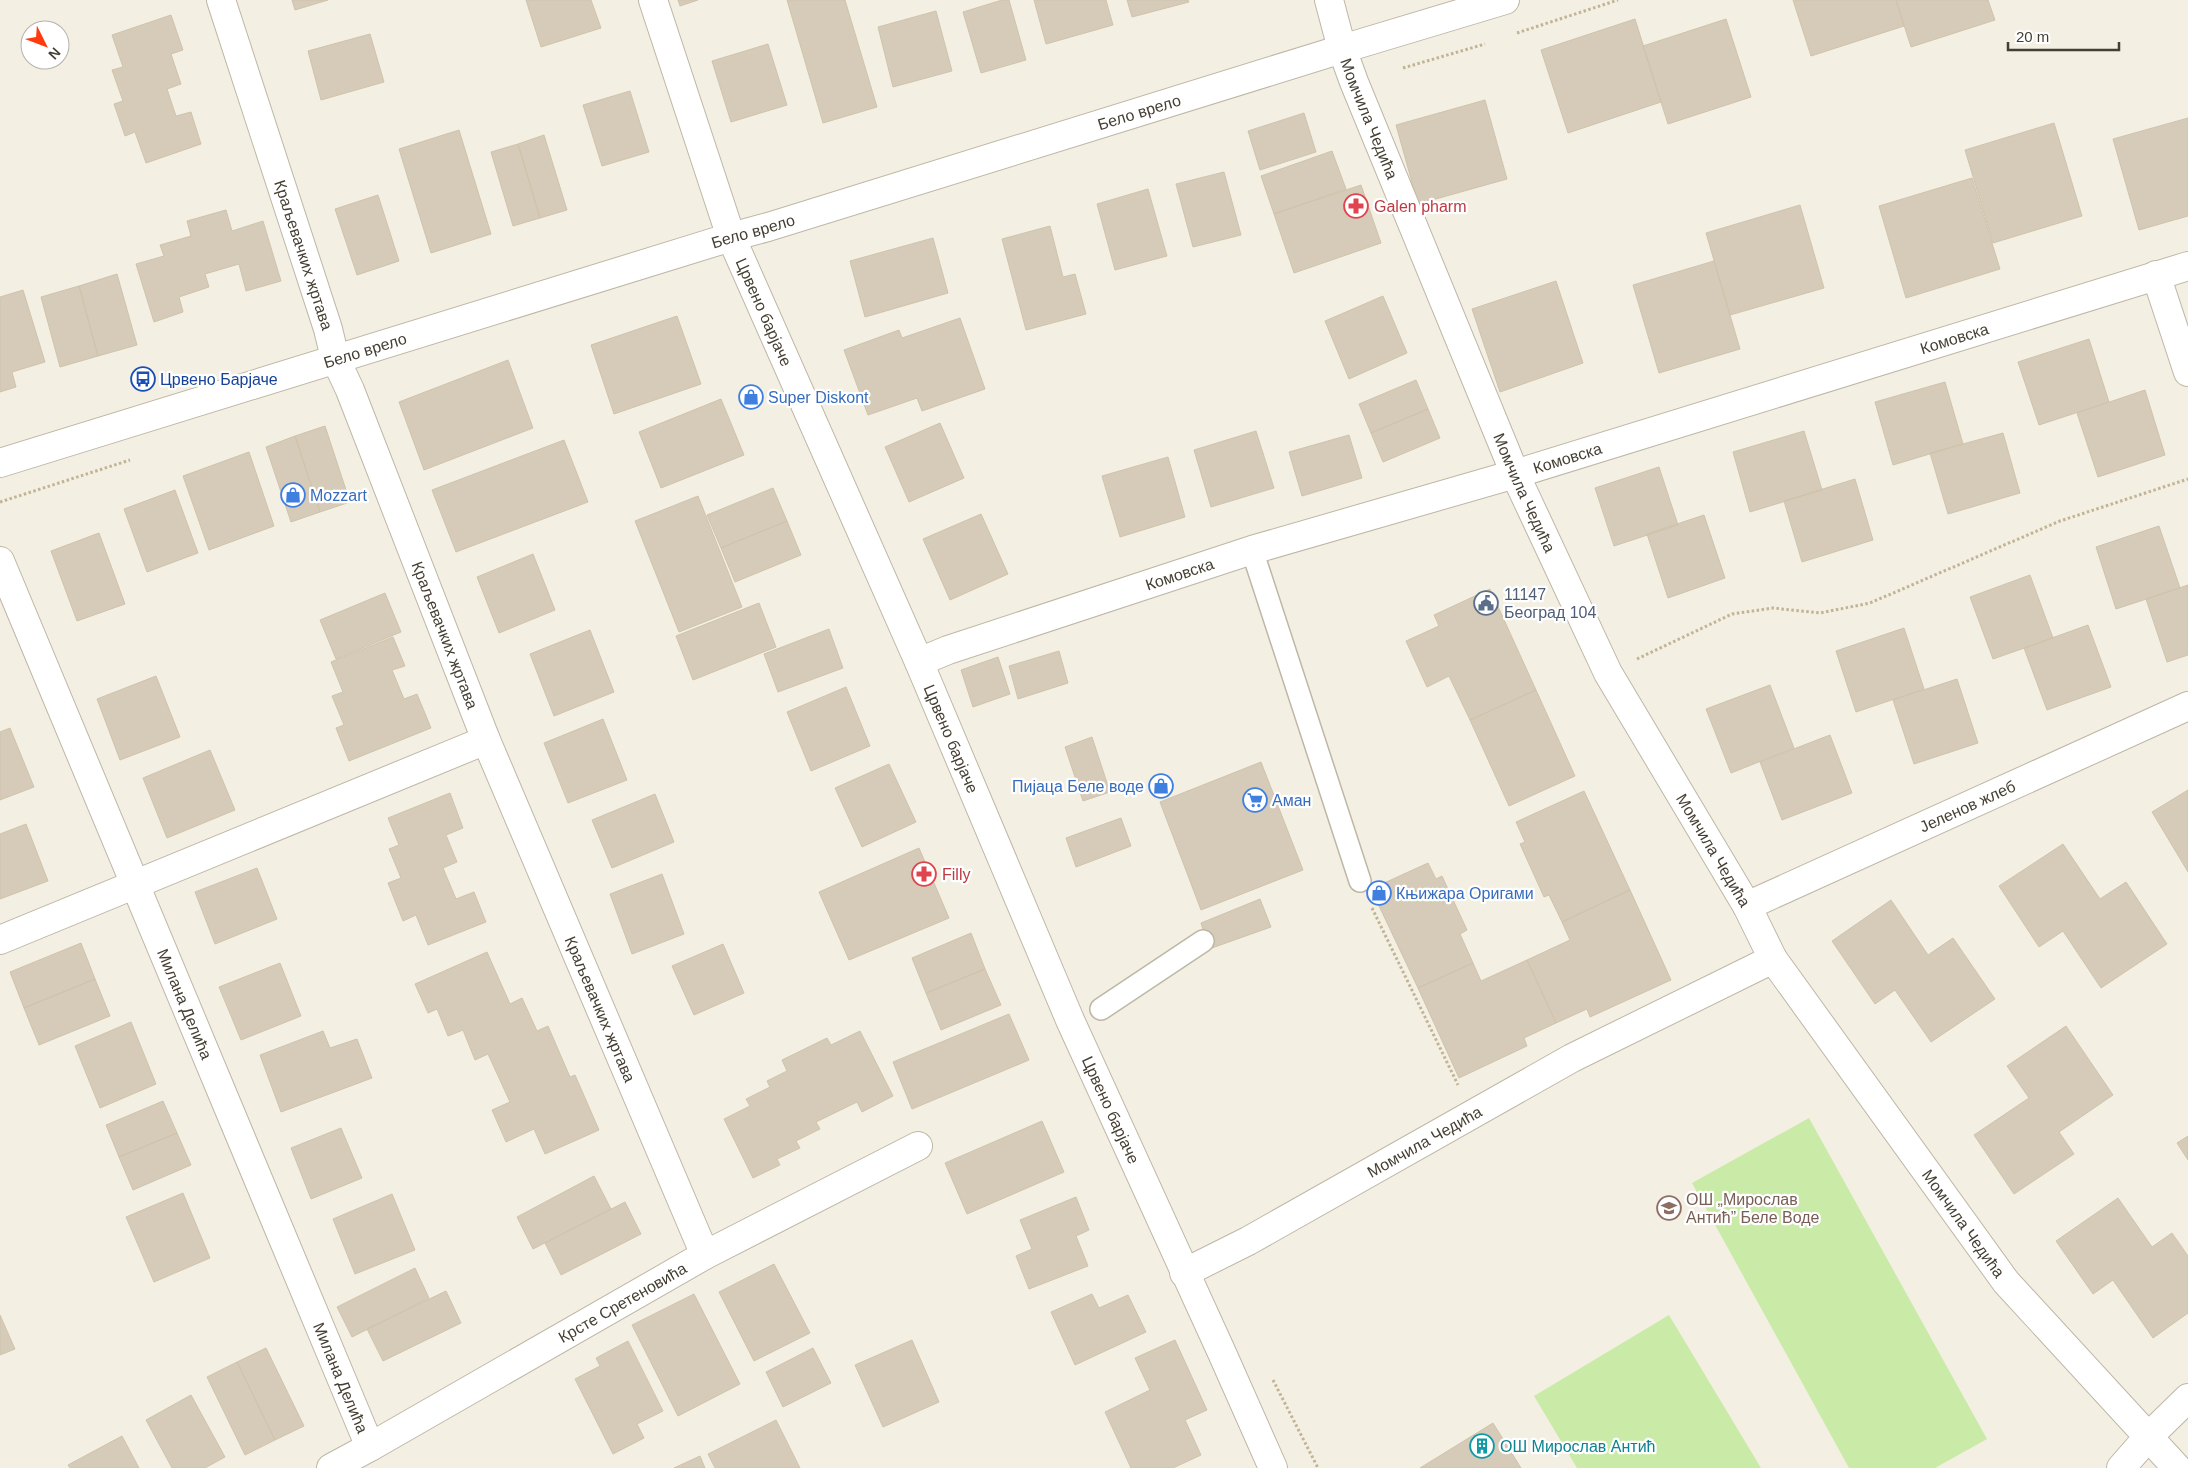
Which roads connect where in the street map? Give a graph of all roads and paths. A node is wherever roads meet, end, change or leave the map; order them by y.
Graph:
1 (221, 0) edge
2 (653, 0) edge
3 (1329, 0) edge
4 (1505, 0) edge
5 (1342, 49) junction
6 (731, 237) junction
7 (2188, 266) edge
8 (2156, 275) junction
9 (335, 358) junction
10 (2188, 372) edge
11 (0, 463) edge
12 (1515, 474) junction
13 (2188, 479) edge
14 (1252, 550) junction
15 (0, 561) edge
16 (919, 662) junction
17 (1608, 674) junction
18 (2188, 706) edge
19 (486, 740) junction
20 (1360, 882) joint
21 (134, 883) junction
22 (1747, 906) junction
23 (0, 940) edge
24 (1203, 941) dead end
25 (1774, 959) junction
26 (1101, 1009) dead end
27 (1472, 1114) junction
28 (918, 1146) dead end
29 (705, 1255) junction
30 (1184, 1273) junction
31 (2188, 1398) edge
32 (2148, 1437) junction
33 (370, 1448) junction
34 (331, 1468) edge
35 (1273, 1468) edge
36 (2121, 1468) edge
37 (2177, 1468) edge

1 - 9 street, Краљевачких жртава
2 - 6 street, Црвено барјаче
3 - 5 street, Момчила Чедића
4 - 5 street, Бело врело
5 - 6 street, Бело врело
5 - 12 street, Момчила Чедића
6 - 9 street, Бело врело
6 - 16 street, Црвено барјаче
7 - 8 street, Комовска
8 - 10 street
8 - 12 street, Комовска
9 - 11 street, Бело врело
9 - 19 street, Краљевачких жртава
12 - 14 street, Комовска
12 - 17 street, Момчила Чедића
13 - 17 path
14 - 16 street, Комовска
14 - 20 lane
15 - 21 street, Милана Делића
16 - 30 street, Црвено барјаче
17 - 22 street, Момчила Чедића
18 - 22 street, Јеленов жлеб
19 - 21 street
19 - 29 street, Краљевачких жртава
20 - 27 path
21 - 23 street
21 - 33 street, Милана Делића
22 - 25 street, Момчила Чедића
24 - 26 lane
25 - 27 street, Момчила Чедића
25 - 32 street, Момчила Чедића
27 - 30 street, Момчила Чедића
28 - 29 street, Крсте Сретеновића
29 - 33 street, Крсте Сретеновића
30 - 35 street, Црвено барјаче
31 - 32 street
32 - 36 street
32 - 37 street, Момчила Чедића
33 - 34 street, Крсте Сретеновића

